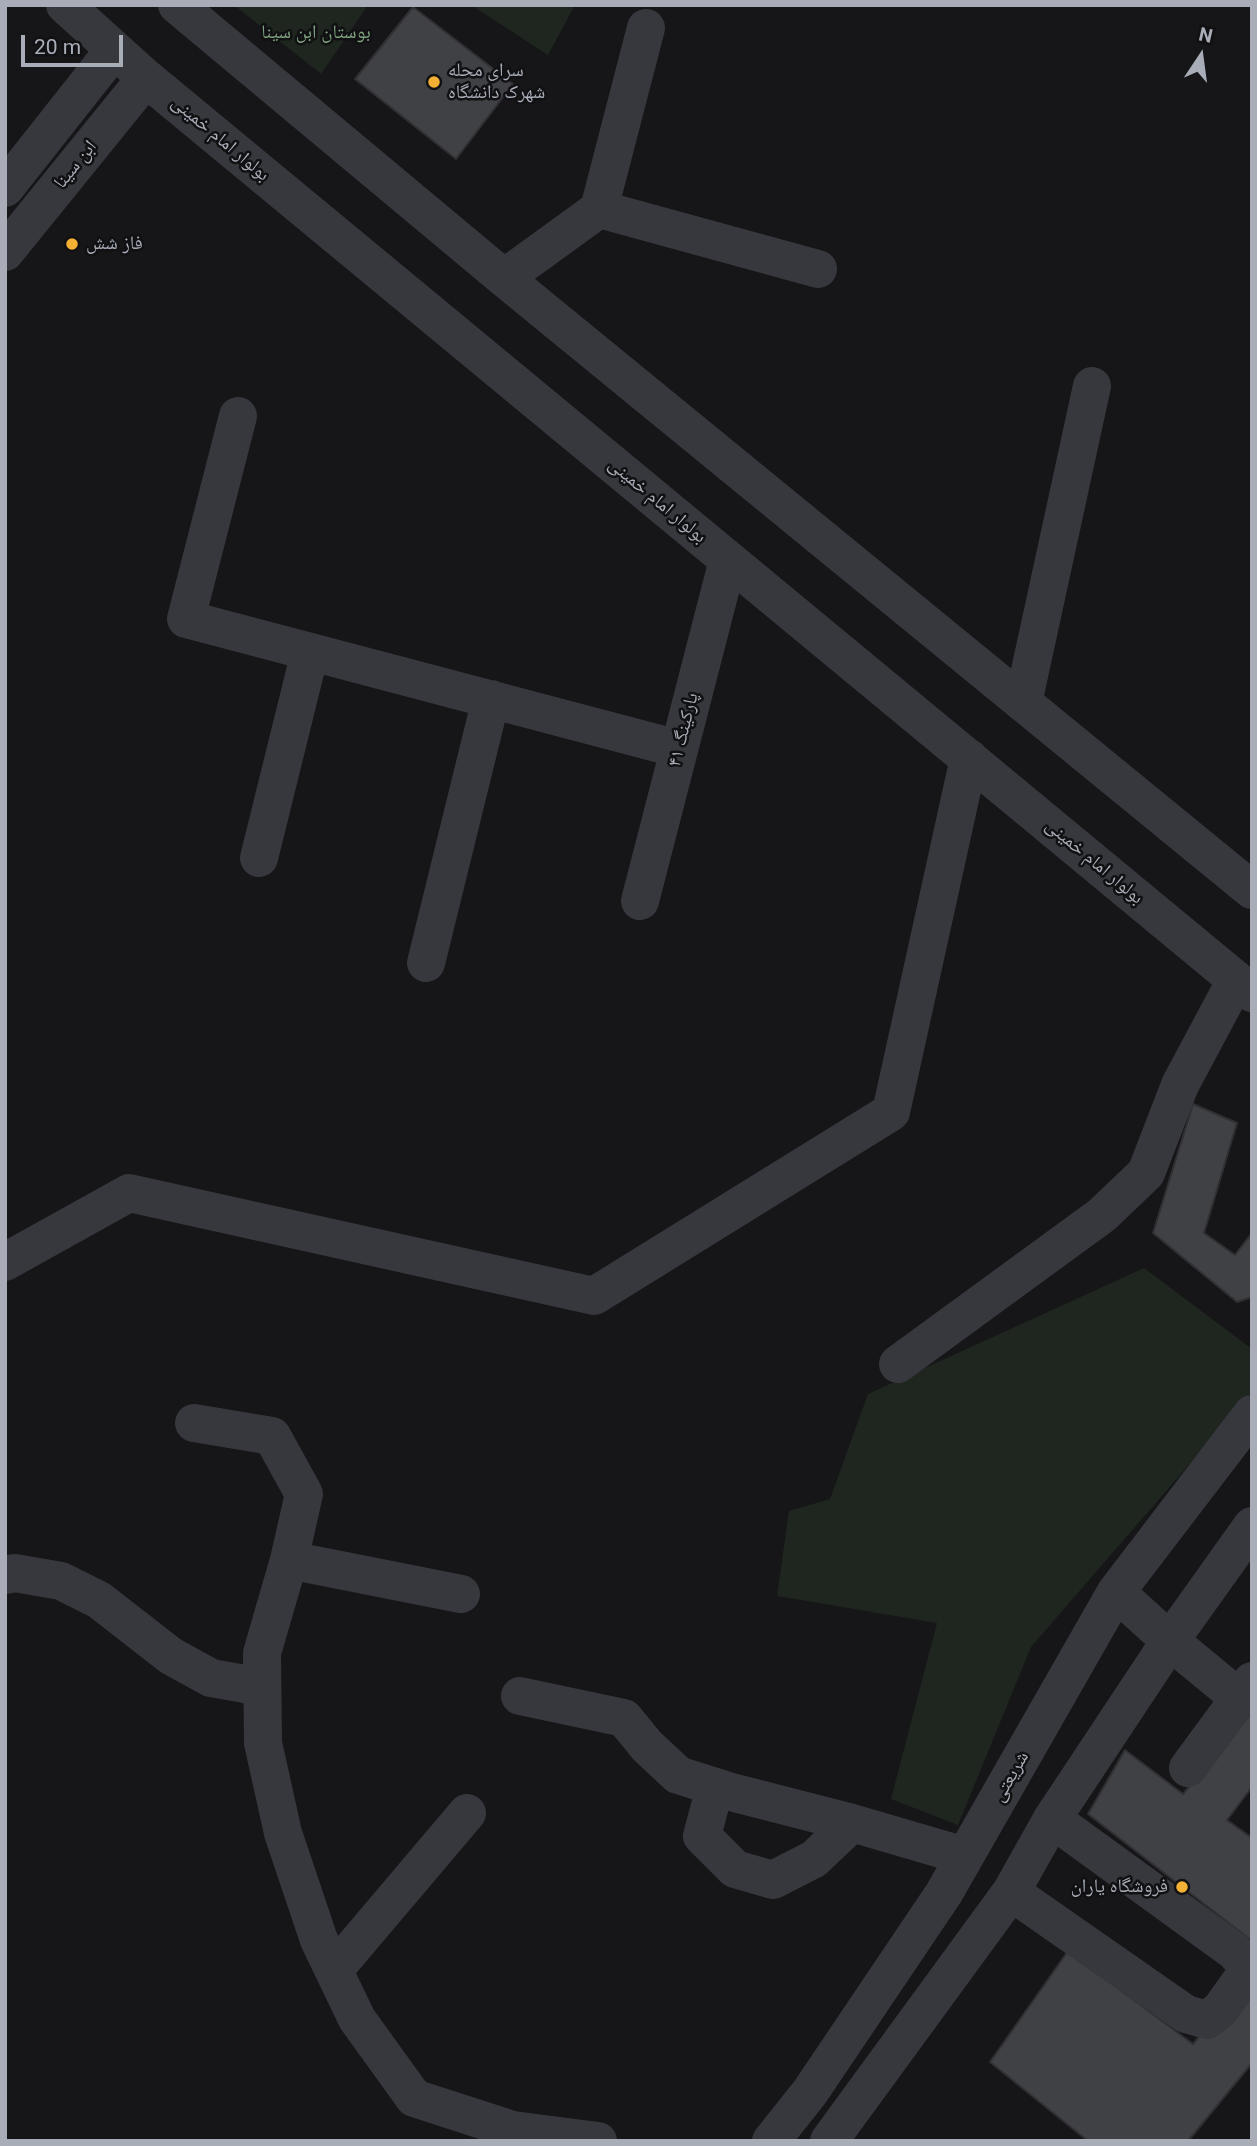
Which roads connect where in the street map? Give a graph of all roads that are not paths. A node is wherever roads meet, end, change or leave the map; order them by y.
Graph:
1 (65, 5) edge
2 (177, 5) edge
3 (646, 28) dead end
4 (114, 50) junction
5 (146, 78) junction
6 (5, 188) edge
7 (599, 209) junction
8 (5, 252) edge
9 (818, 269) dead end
10 (503, 278) junction
11 (1092, 386) dead end
12 (238, 416) dead end
13 (728, 560) junction
14 (310, 652) junction
15 (491, 699) junction
16 (1023, 703) junction
17 (680, 749) junction
18 (969, 758) junction
19 (259, 858) dead end
20 (1252, 890) edge
21 (640, 901) dead end
22 (426, 963) dead end
23 (1244, 986) edge
24 (5, 1262) edge
25 (898, 1364) dead end
26 (1252, 1414) edge
27 (194, 1423) dead end
28 (1252, 1526) edge
29 (289, 1560) junction
30 (5, 1575) edge
31 (1116, 1592) junction
32 (461, 1594) dead end
33 (1170, 1641) junction
34 (262, 1687) junction
35 (1245, 1689) edge
36 (520, 1696) dead end
37 (1188, 1769) dead end
38 (715, 1787) junction
39 (467, 1812) dead end
40 (1052, 1819) junction
41 (852, 1823) junction
42 (965, 1856) junction
43 (1012, 1892) junction
44 (334, 1970) junction
45 (598, 2141) edge
46 (771, 2141) edge
47 (829, 2141) edge

1 - 4 street, بولوار امام خمینی
2 - 10 street
3 - 7 street
4 - 5 street, بولوار امام خمینی
4 - 6 street
5 - 8 street, ابن سینا
5 - 13 street, بولوار امام خمینی
7 - 9 street
7 - 10 street
10 - 16 street
11 - 16 street
12 - 14 street
13 - 17 street, پارکینگ ۴۱
13 - 18 street, بولوار امام خمینی
14 - 15 street
14 - 19 street
15 - 17 street
15 - 22 street
16 - 20 street
17 - 21 street, پارکینگ ۴۱
18 - 23 street, بولوار امام خمینی
18 - 24 street
23 - 25 street
26 - 31 street, شریعتی
27 - 29 street
28 - 33 street
29 - 32 street
29 - 34 street
30 - 34 street
31 - 33 street
31 - 42 street, شریعتی
33 - 35 street
33 - 40 street
34 - 44 street
35 - 37 street
36 - 38 street
38 - 41 street
38 - 41 street
39 - 44 street
40 - 43 street
40 - 43 street
41 - 42 street
42 - 46 street, شریعتی
43 - 47 street
44 - 45 street

